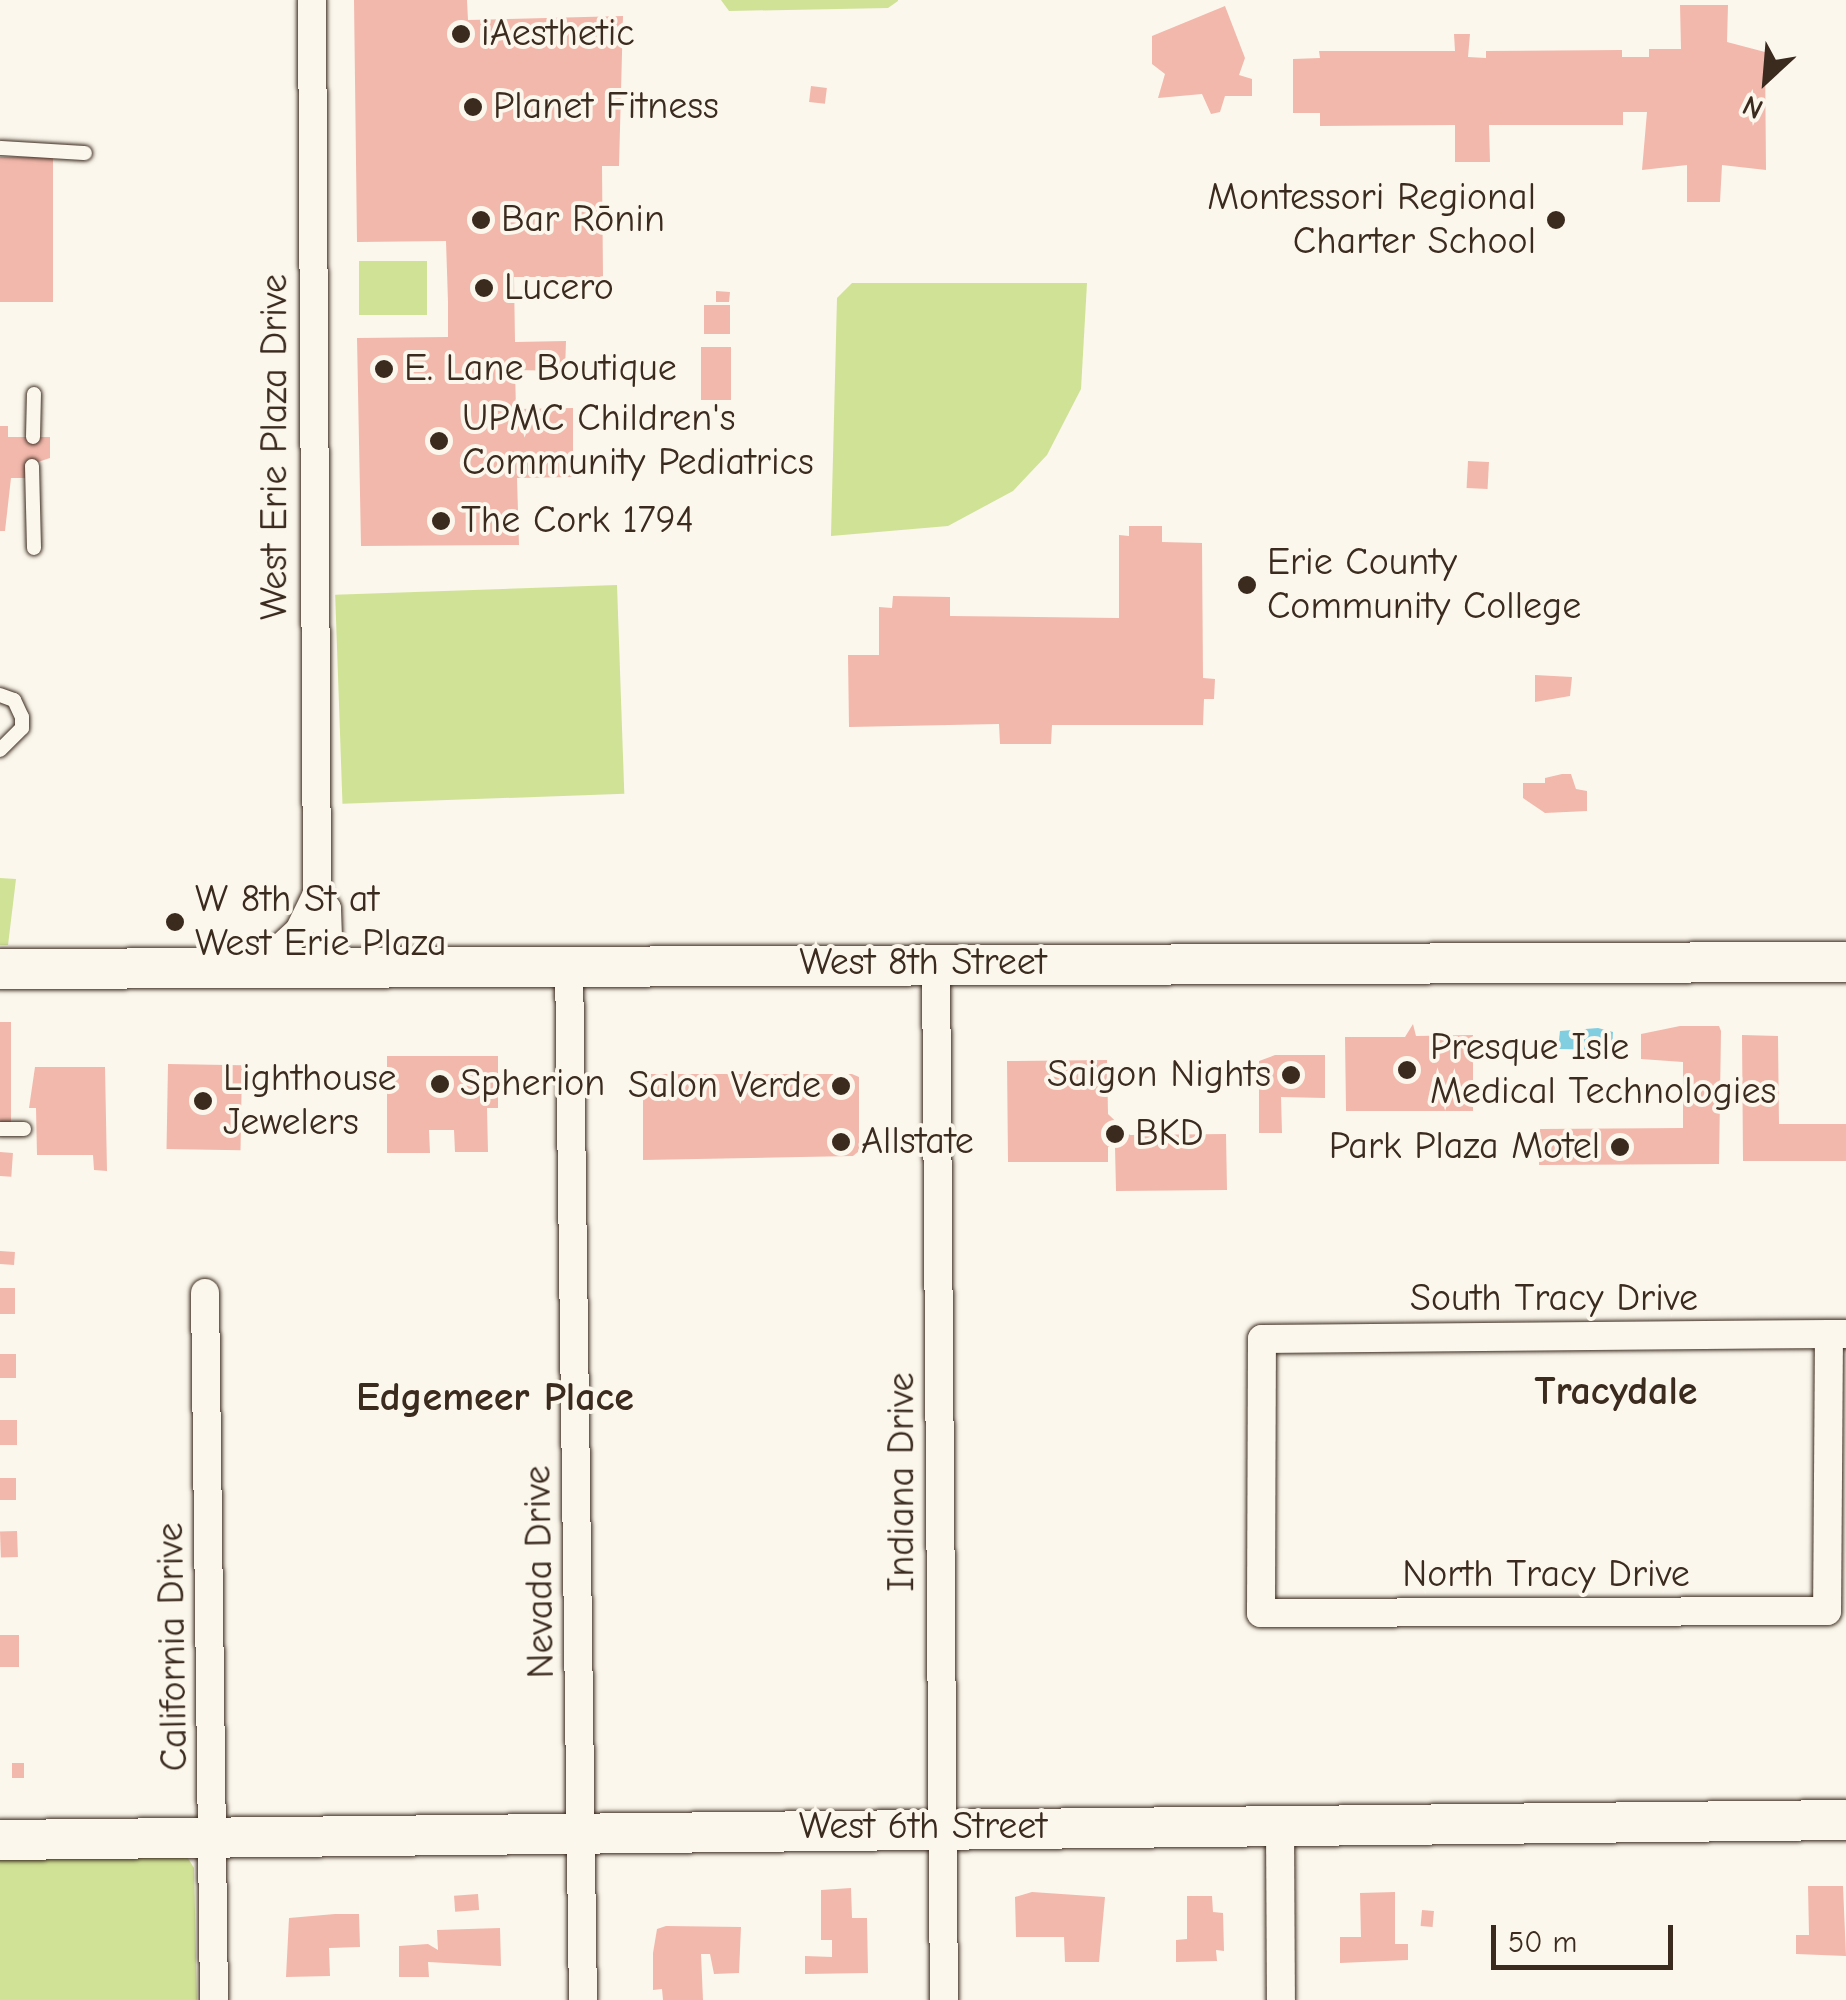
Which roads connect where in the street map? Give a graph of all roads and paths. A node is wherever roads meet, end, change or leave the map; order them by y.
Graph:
1 (312, 0) edge
2 (0, 148) edge
3 (85, 153) dead end
4 (34, 394) dead end
5 (32, 437) dead end
6 (32, 466) dead end
7 (34, 548) dead end
8 (0, 695) edge
9 (0, 750) edge
10 (317, 894) junction
11 (1846, 962) edge
12 (936, 963) junction
13 (570, 964) junction
14 (329, 965) junction
15 (262, 966) junction
16 (0, 969) edge
17 (0, 1129) edge
18 (24, 1129) dead end
19 (205, 1292) dead end
20 (1838, 1334) edge
21 (1262, 1339) joint
22 (1846, 1820) edge
23 (1280, 1824) junction
24 (942, 1825) junction
25 (581, 1830) junction
26 (213, 1838) junction
27 (0, 1840) edge
28 (214, 2000) edge
29 (583, 2000) edge
30 (944, 2000) edge
31 (1281, 2000) edge

1 - 10 street, West Erie Plaza Drive
2 - 3 lane
4 - 5 lane
6 - 7 lane
8 - 9 lane
10 - 14 street, West Erie Plaza Drive
10 - 15 street
11 - 12 street, West 8th Street
12 - 13 street, West 8th Street
12 - 24 street, Indiana Drive
13 - 14 street, West 8th Street
13 - 25 street, Nevada Drive
14 - 15 street, West 8th Street
15 - 16 street, West 8th Street
17 - 18 lane
19 - 26 street, California Drive
20 - 21 street, South Tracy Drive
20 - 21 street, North Tracy Drive
22 - 23 street, West 6th Street
23 - 24 street, West 6th Street
23 - 31 street
24 - 25 street, West 6th Street
24 - 30 street, Indiana Drive
25 - 26 street, West 6th Street
25 - 29 street, Nevada Drive
26 - 27 street, West 6th Street
26 - 28 street, California Drive

